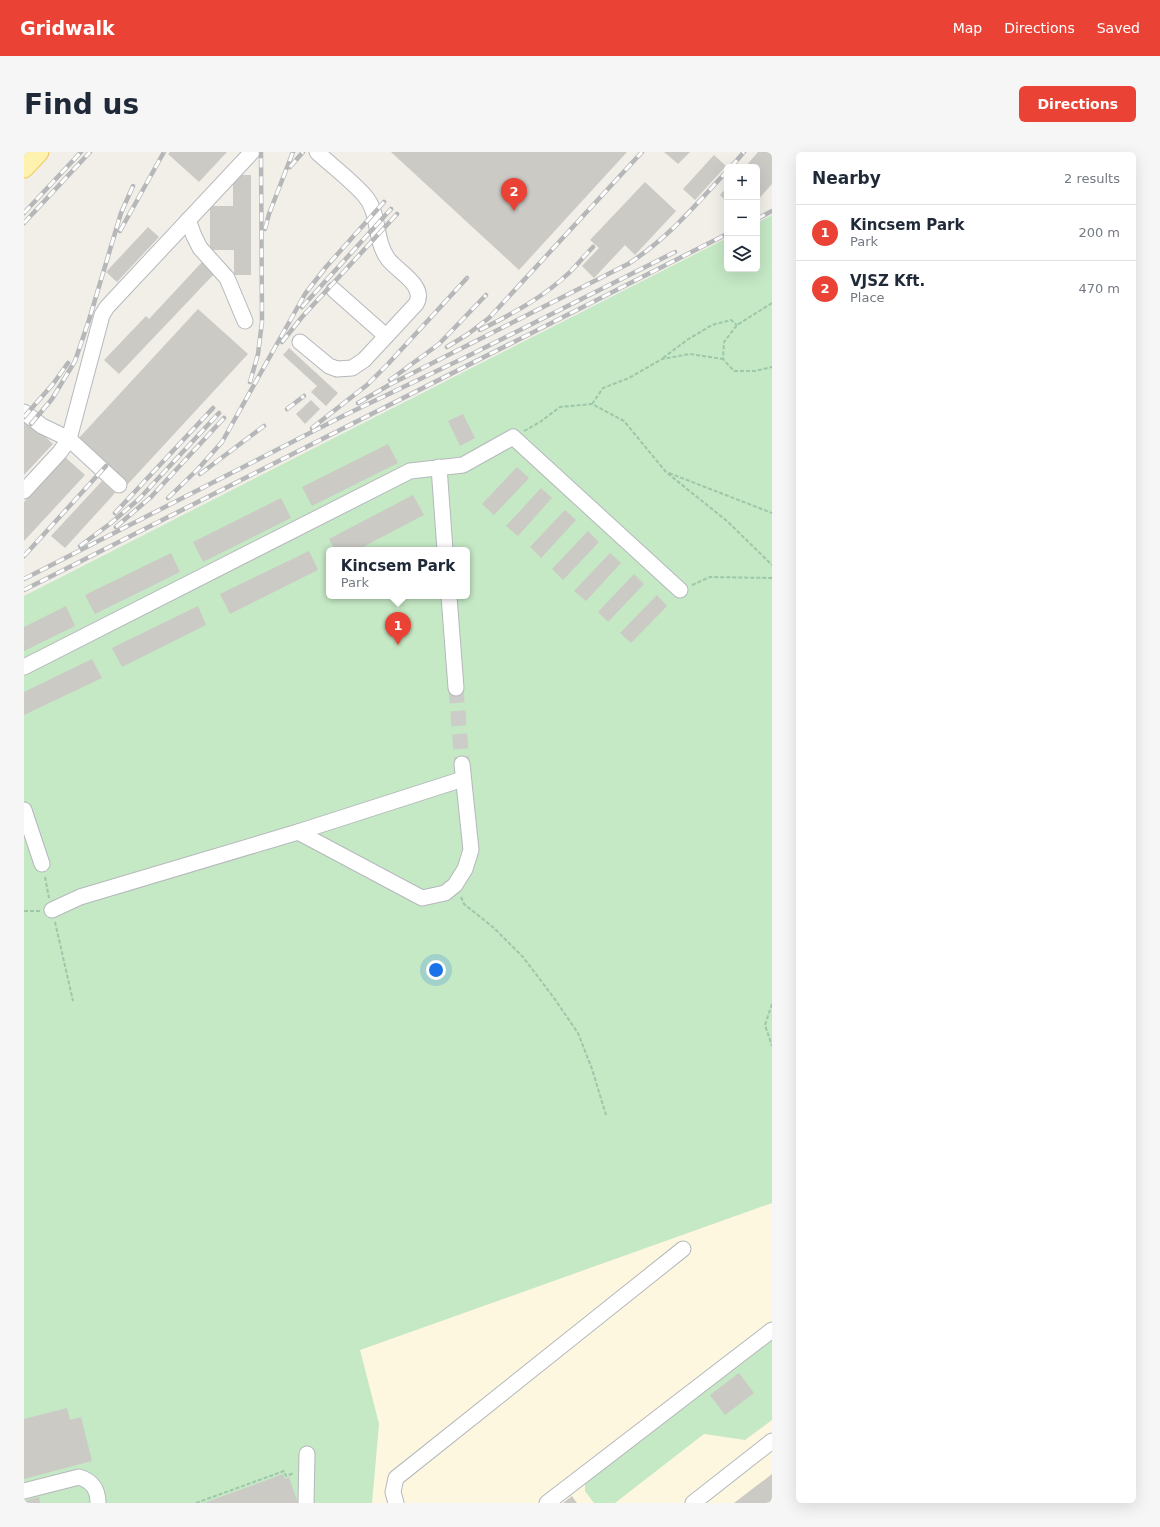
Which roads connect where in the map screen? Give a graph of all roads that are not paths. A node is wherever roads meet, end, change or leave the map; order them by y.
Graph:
1 (39, 152) edge
2 (252, 152) edge
3 (317, 152) edge
4 (24, 168) edge
5 (188, 220) junction
6 (334, 290) dead end
7 (245, 321) dead end
8 (386, 336) junction
9 (300, 342) dead end
10 (24, 412) edge
11 (69, 439) junction
12 (439, 467) junction
13 (119, 485) dead end
14 (24, 491) edge
15 (445, 547) edge
16 (680, 590) road end
17 (449, 599) edge
18 (24, 667) edge
19 (456, 688) tunnel mouth
20 (24, 810) edge
21 (298, 832) junction
22 (42, 864) road end
23 (52, 910) road end
24 (682, 1249) dead end
25 (772, 1330) edge
26 (772, 1441) edge
27 (307, 1461) road end
28 (24, 1492) edge
29 (98, 1503) edge
30 (306, 1503) edge
31 (396, 1503) edge
32 (547, 1503) edge
33 (693, 1503) edge

1 - 4 main road
2 - 5 lane
3 - 8 lane
5 - 7 lane
5 - 11 lane
6 - 8 lane
8 - 9 lane
10 - 11 lane
11 - 13 lane
11 - 14 lane
12 - 15 lane
12 - 16 lane
12 - 18 lane
17 - 19 lane
20 - 22 lane
21 - 21 lane
21 - 23 lane
24 - 31 lane
25 - 32 lane
26 - 33 lane
27 - 30 lane
28 - 29 lane

